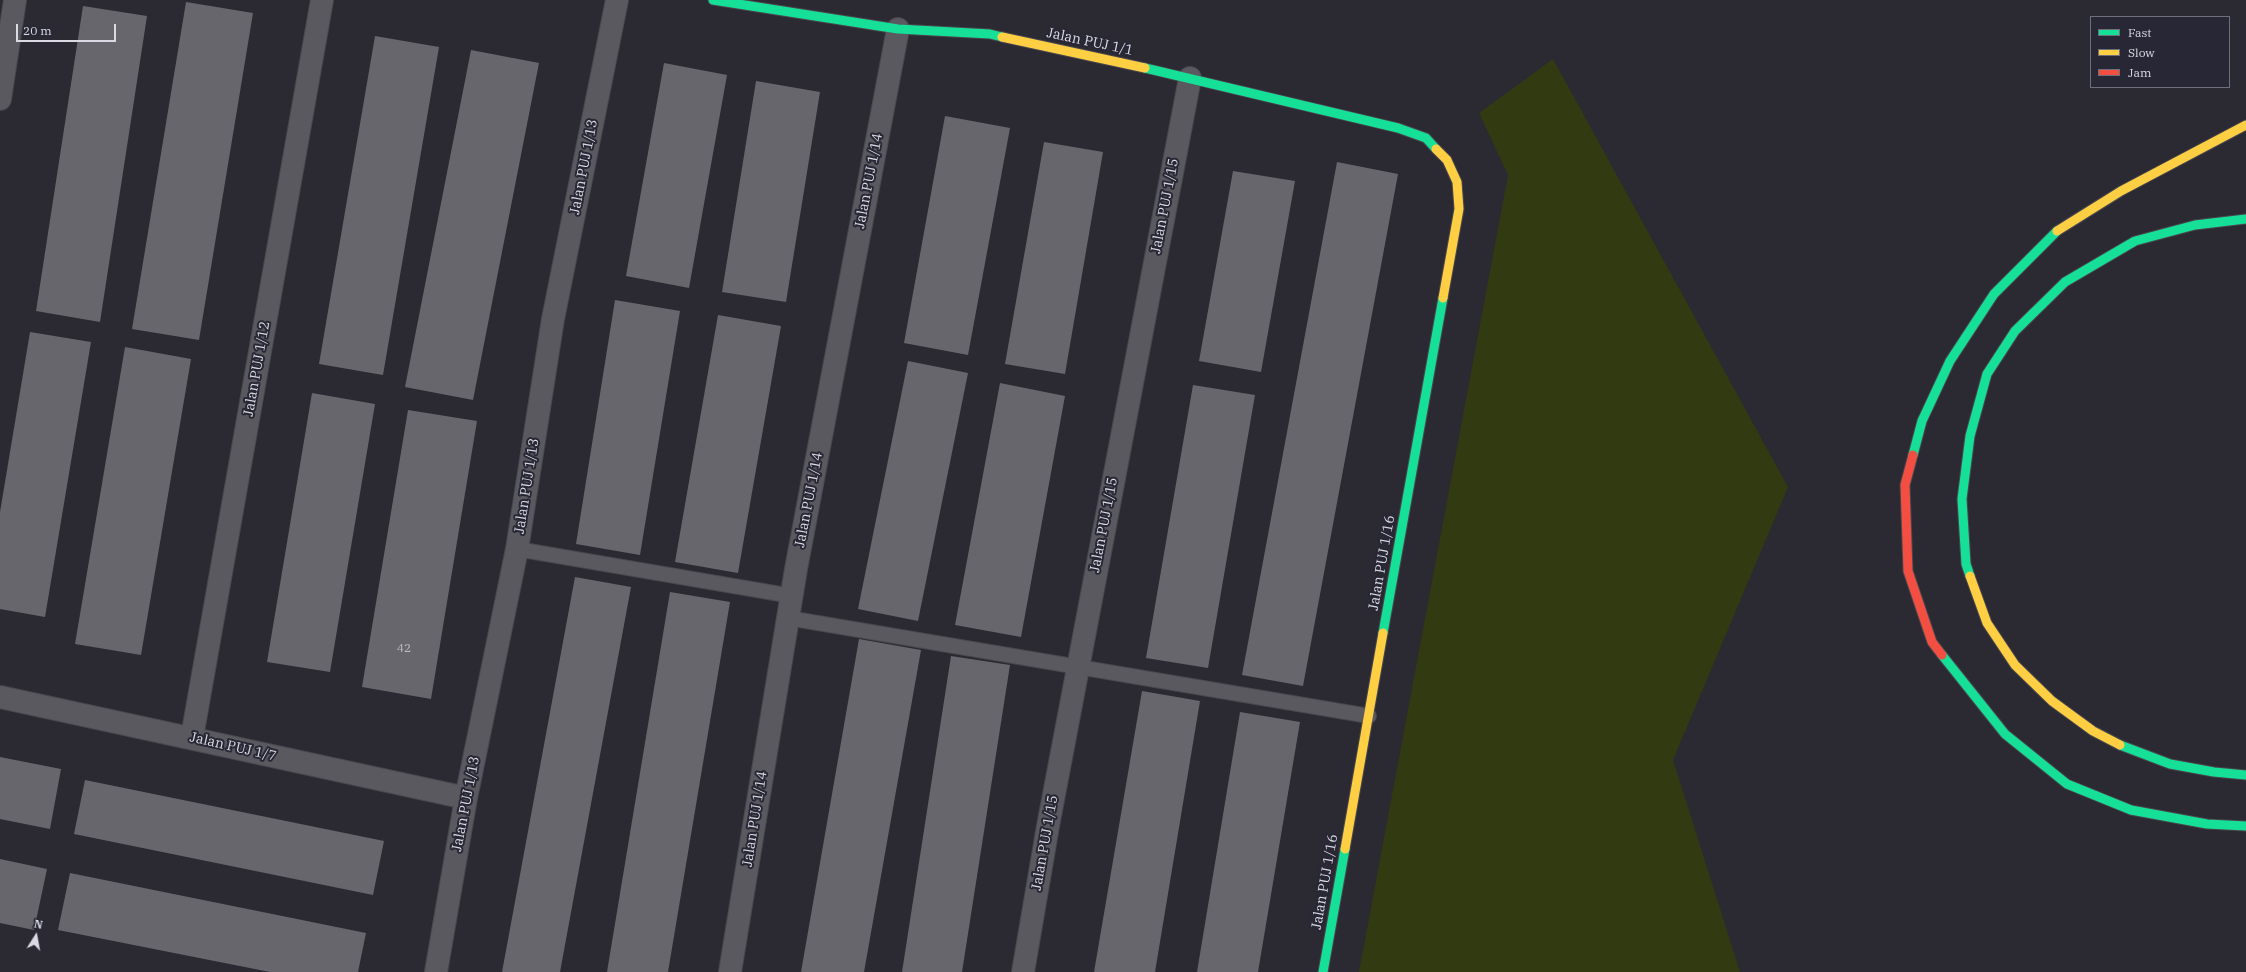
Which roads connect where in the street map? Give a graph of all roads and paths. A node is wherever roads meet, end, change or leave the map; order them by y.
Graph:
1 (15, 0) edge
2 (322, 0) edge
3 (617, 0) edge
4 (713, 0) edge
5 (898, 29) junction
6 (1190, 78) junction
7 (0, 99) edge
8 (2246, 125) edge
9 (1447, 160) joint
10 (2246, 220) edge
11 (517, 550) junction
12 (792, 596) junction
13 (788, 618) junction
14 (1077, 668) junction
15 (0, 697) edge
16 (1369, 716) junction
17 (192, 737) junction
18 (2246, 775) edge
19 (466, 798) junction
20 (2246, 826) edge
21 (436, 972) edge
22 (730, 972) edge
23 (1023, 972) edge
24 (1323, 972) edge

1 - 7 street
2 - 17 street, Jalan PUJ 1/12
3 - 11 street, Jalan PUJ 1/13
4 - 5 main road, Jalan PUJ 1/1
5 - 6 main road, Jalan PUJ 1/1
5 - 12 street, Jalan PUJ 1/14
6 - 9 main road, Jalan PUJ 1/1
6 - 14 street, Jalan PUJ 1/15
8 - 20 main road
9 - 16 main road, Jalan PUJ 1/16
10 - 18 main road
11 - 12 lane
11 - 19 street, Jalan PUJ 1/13
12 - 13 street, Jalan PUJ 1/14
13 - 14 lane
13 - 22 street, Jalan PUJ 1/14
14 - 16 lane
14 - 23 street, Jalan PUJ 1/15
15 - 17 street, Jalan PUJ 1/7
16 - 24 main road, Jalan PUJ 1/16
17 - 19 street, Jalan PUJ 1/7
19 - 21 street, Jalan PUJ 1/13

